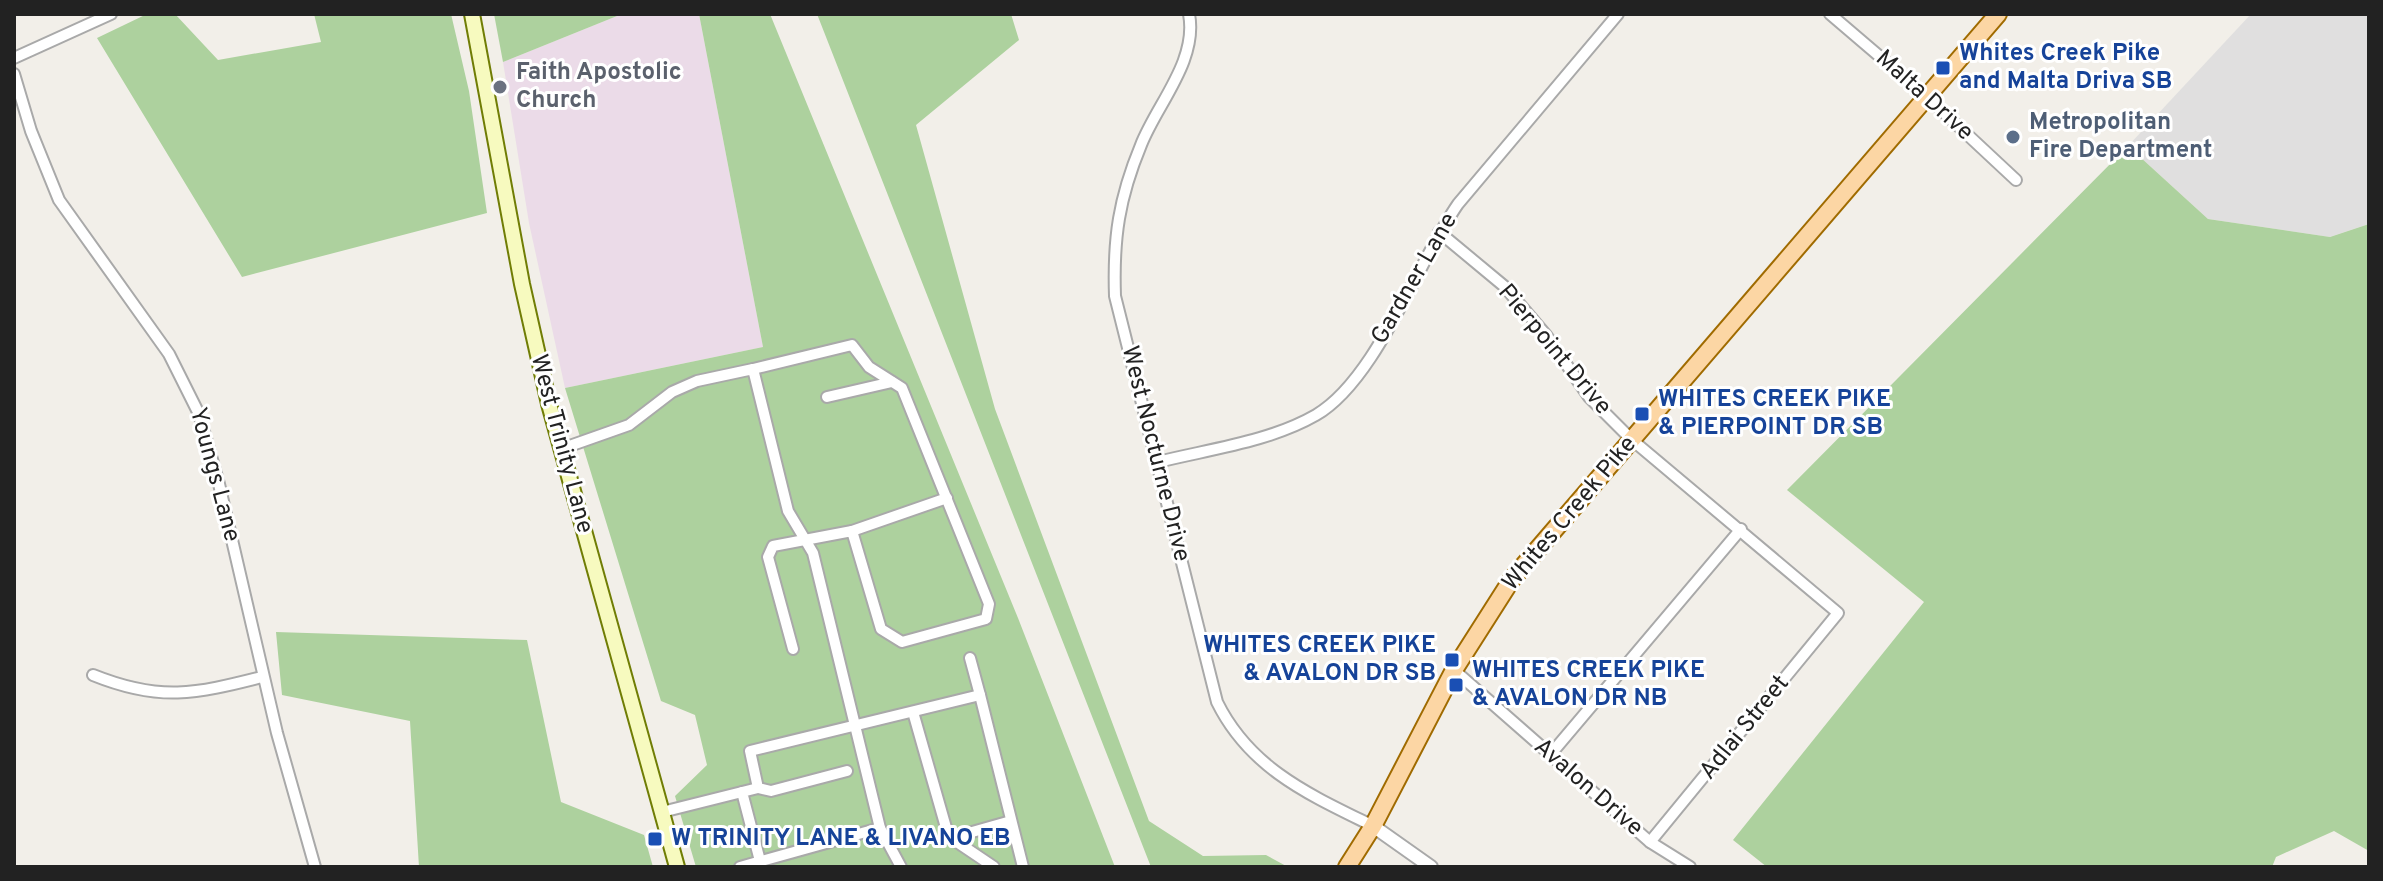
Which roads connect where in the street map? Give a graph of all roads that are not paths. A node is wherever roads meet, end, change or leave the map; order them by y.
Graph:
1 (111, 14) edge
2 (472, 14) edge
3 (1189, 14) edge
4 (1618, 14) edge
5 (1830, 14) edge
6 (1998, 14) edge
7 (14, 58) edge
8 (14, 74) edge
9 (1926, 96) junction
10 (2016, 180) dead end
11 (1439, 232) junction
12 (753, 369) junction
13 (892, 382) junction
14 (827, 397) dead end
15 (1631, 439) junction
16 (561, 449) junction
17 (1158, 462) junction
18 (947, 498) junction
19 (1741, 529) junction
20 (852, 531) junction
21 (807, 541) junction
22 (1838, 613) joint
23 (793, 649) dead end
24 (970, 658) dead end
25 (1454, 670) junction
26 (93, 675) dead end
27 (262, 677) junction
28 (980, 695) junction
29 (913, 712) junction
30 (855, 727) junction
31 (1550, 755) junction
32 (847, 771) dead end
33 (758, 788) junction
34 (742, 792) junction
35 (662, 812) junction
36 (1011, 821) junction
37 (1373, 826) junction
38 (880, 828) junction
39 (951, 838) junction
40 (1650, 842) junction
41 (760, 861) junction
42 (315, 867) edge
43 (677, 867) edge
44 (740, 867) edge
45 (901, 867) edge
46 (994, 867) edge
47 (1023, 867) edge
48 (1347, 867) edge
49 (1431, 867) edge
50 (1690, 867) edge

1 - 7 street
2 - 16 main road, West Trinity Lane
3 - 17 street, West Nocturne Drive
4 - 11 street, Gardner Lane
5 - 9 street, Malta Drive
6 - 9 main road, Whites Creek Pike
8 - 27 street, Youngs Lane
9 - 10 street, Malta Drive
9 - 15 main road, Whites Creek Pike
11 - 15 street, Pierpoint Drive
11 - 17 street, Gardner Lane
12 - 13 street
12 - 16 street
12 - 21 street
13 - 14 street
13 - 18 street
15 - 19 street, Pierpoint Drive
15 - 25 main road, Whites Creek Pike
16 - 35 main road, West Trinity Lane
17 - 37 street, West Nocturne Drive
18 - 20 street
18 - 20 street
19 - 22 street, Pierpoint Drive
19 - 31 street
20 - 21 street
21 - 23 street
21 - 30 street
22 - 40 street, Adlai Street
24 - 28 street
25 - 31 street, Avalon Drive
25 - 37 main road, Whites Creek Pike
26 - 27 street
27 - 42 street, Youngs Lane
28 - 29 street
28 - 36 street
29 - 30 street
29 - 39 street
30 - 33 street
30 - 38 street
31 - 40 street, Avalon Drive
32 - 33 street
33 - 34 street
34 - 35 street
34 - 41 street
35 - 43 main road, West Trinity Lane
36 - 39 street
36 - 47 street
37 - 48 main road, Whites Creek Pike
37 - 49 street
38 - 41 street
38 - 45 street
39 - 46 street
40 - 50 street, Avalon Drive
41 - 44 street

